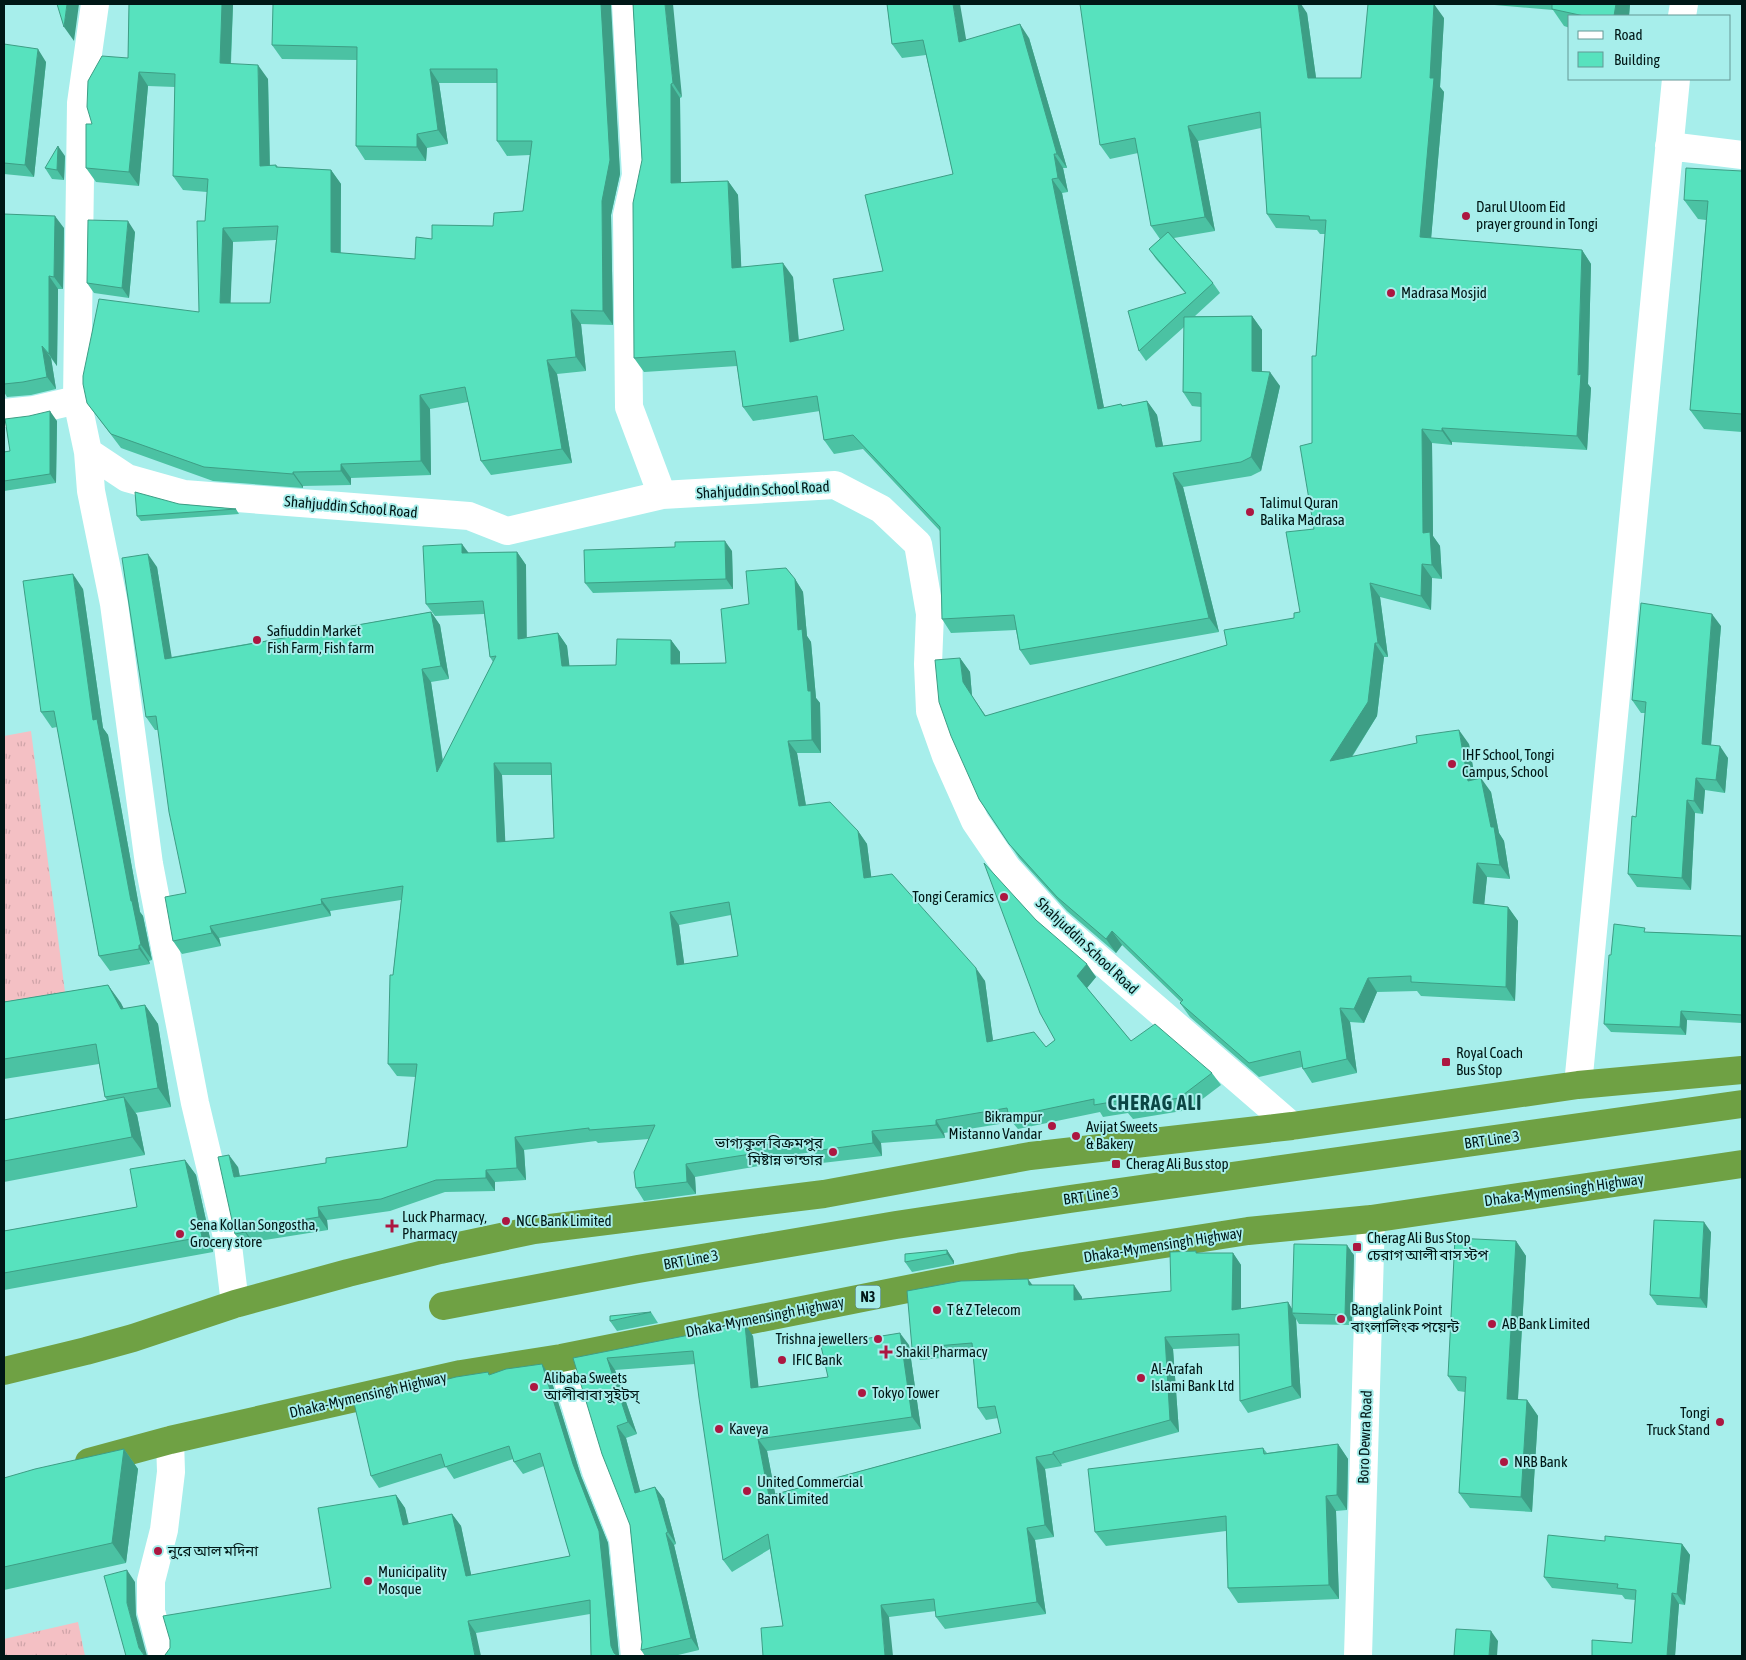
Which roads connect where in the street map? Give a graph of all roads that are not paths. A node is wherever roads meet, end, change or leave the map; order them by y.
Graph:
1 (95, 4) edge
2 (626, 4) edge
3 (1676, 80) edge
4 (1669, 146) junction
5 (1742, 156) edge
6 (77, 400) junction
7 (4, 413) edge
8 (88, 452) junction
9 (662, 495) junction
10 (1742, 1070) edge
11 (1578, 1085) junction
12 (1742, 1104) edge
13 (1292, 1126) junction
14 (1742, 1164) edge
15 (1371, 1219) junction
16 (235, 1304) junction
17 (443, 1306) dead end
18 (561, 1358) junction
19 (4, 1371) edge
20 (170, 1440) junction
21 (69, 1468) edge
22 (162, 1656) edge
23 (635, 1656) edge
24 (1358, 1656) edge

1 - 6 street
2 - 9 street
3 - 4 street
4 - 5 street
4 - 11 street
6 - 7 street
6 - 8 street
8 - 9 street, Shahjuddin School Road
8 - 16 street
9 - 13 street, Shahjuddin School Road
10 - 11 highway
11 - 13 highway
12 - 17 highway, BRT Line 3
13 - 16 highway
14 - 15 highway, Dhaka-Mymensingh Highway / N3
15 - 18 highway, Dhaka-Mymensingh Highway / N3
15 - 24 street, Boro Dewra Road
16 - 19 highway
18 - 20 highway, Dhaka-Mymensingh Highway / N3
18 - 23 street
20 - 21 highway, Dhaka-Mymensingh Highway / N3
20 - 22 street

